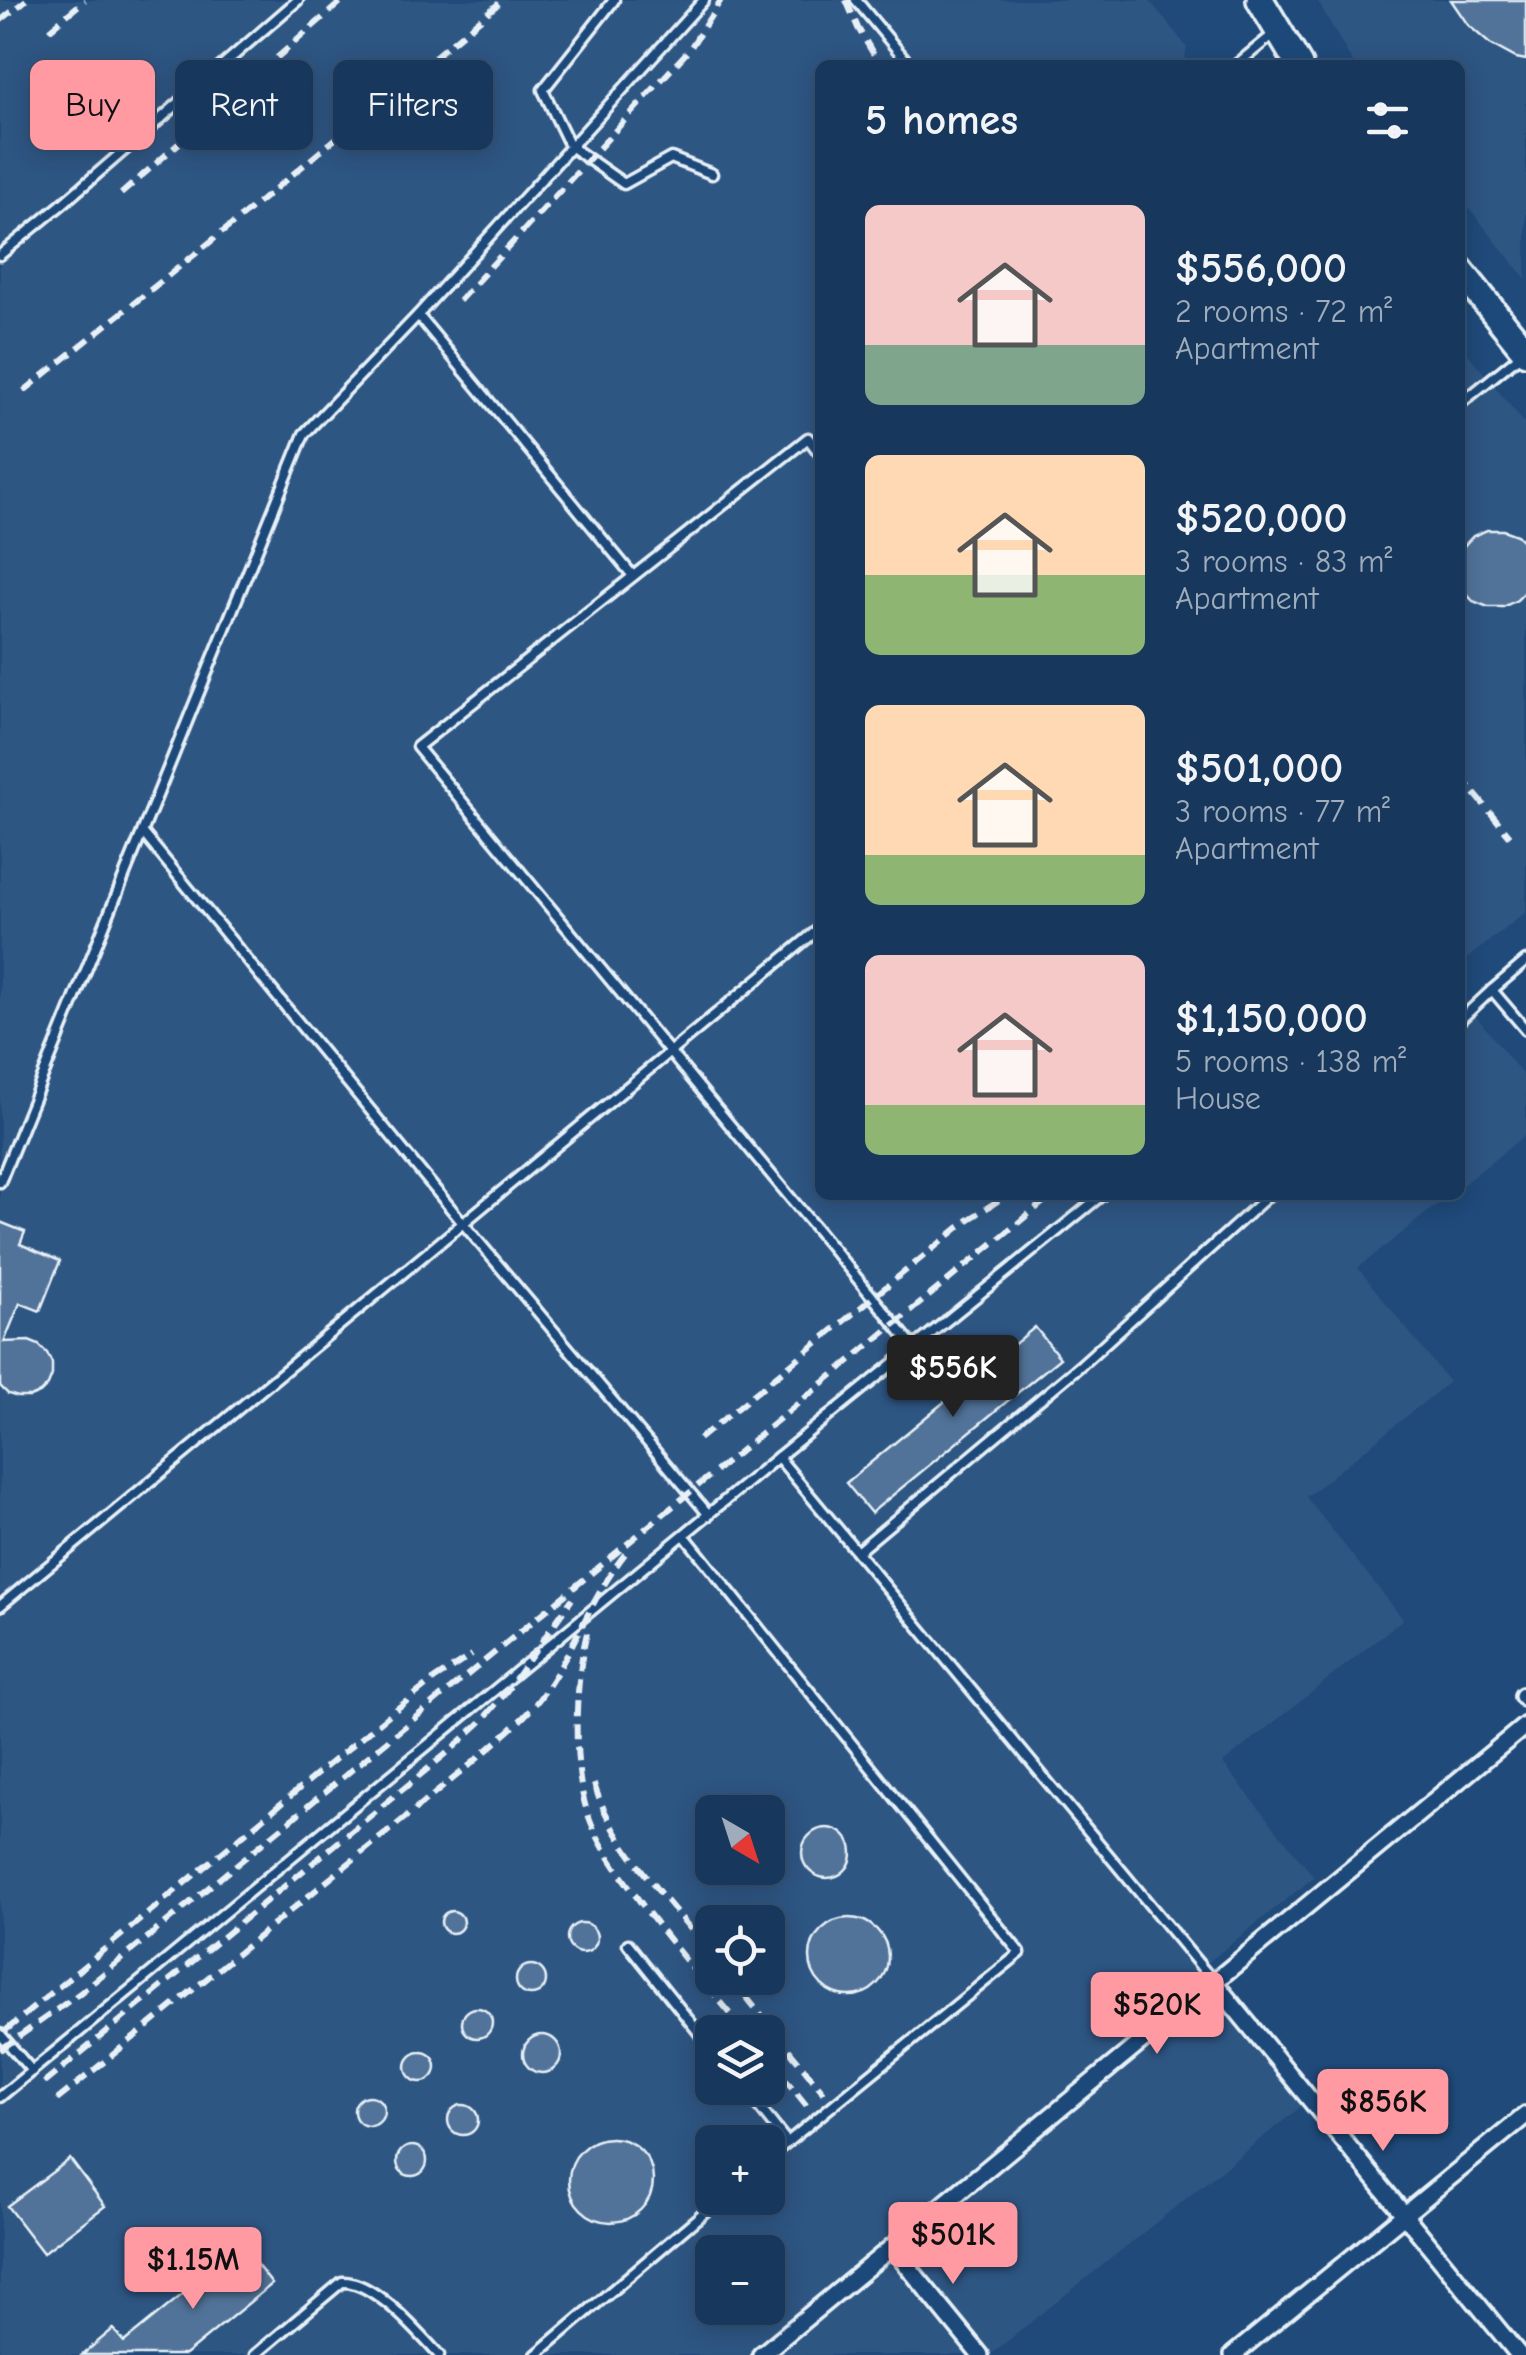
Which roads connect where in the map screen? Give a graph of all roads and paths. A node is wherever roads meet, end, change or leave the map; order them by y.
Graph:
1 (298, 0) edge
2 (614, 0) edge
3 (704, 0) edge
4 (856, 0) edge
5 (1260, 0) edge
6 (1278, 30) junction
7 (906, 60) edge
8 (1242, 60) edge
9 (1296, 60) edge
10 (570, 146) junction
11 (712, 174) dead end
12 (0, 255) edge
13 (1465, 276) edge
14 (418, 314) junction
15 (1526, 351) edge
16 (1465, 400) edge
17 (815, 447) edge
18 (633, 576) junction
19 (143, 833) junction
20 (815, 932) edge
21 (1526, 961) edge
22 (1492, 990) junction
23 (1465, 1015) edge
24 (1526, 1030) edge
25 (669, 1052) junction
26 (0, 1182) edge
27 (1096, 1200) edge
28 (1263, 1200) edge
29 (462, 1222) junction
30 (914, 1348) junction
31 (778, 1457) junction
32 (710, 1514) junction
33 (684, 1535) junction
34 (857, 1552) junction
35 (0, 1606) edge
36 (1526, 1725) edge
37 (628, 1944) dead end
38 (1213, 1981) junction
39 (695, 2028) edge
40 (0, 2034) edge
41 (32, 2071) junction
42 (0, 2097) edge
43 (758, 2105) edge
44 (1526, 2116) edge
45 (788, 2142) junction
46 (785, 2144) edge
47 (702, 2215) edge
48 (1404, 2215) junction
49 (892, 2247) junction
50 (255, 2355) edge
51 (439, 2355) edge
52 (536, 2355) edge
53 (760, 2355) edge
54 (980, 2355) edge
55 (1233, 2355) edge
56 (1519, 2355) edge

1 - 12 lane
2 - 10 lane
3 - 10 lane
4 - 7 lane
5 - 6 main road
6 - 8 lane
6 - 9 main road
10 - 11 lane
10 - 14 lane
13 - 15 main road
14 - 18 lane
14 - 19 lane
15 - 16 lane
17 - 18 lane
18 - 25 lane
19 - 26 lane
19 - 29 lane
20 - 25 lane
21 - 22 lane
22 - 23 lane
22 - 24 lane
25 - 29 lane
25 - 30 lane
27 - 30 lane
28 - 34 lane
29 - 32 lane
29 - 35 lane
30 - 31 lane
31 - 32 lane
31 - 34 lane
32 - 33 lane
33 - 41 lane
33 - 45 lane
34 - 38 lane
36 - 38 street
37 - 39 lane
38 - 48 street
38 - 49 street
40 - 41 lane
41 - 42 lane
43 - 45 lane
44 - 48 street
45 - 46 lane
47 - 52 lane
48 - 55 street
48 - 56 street
49 - 53 street
49 - 54 street
50 - 51 lane

